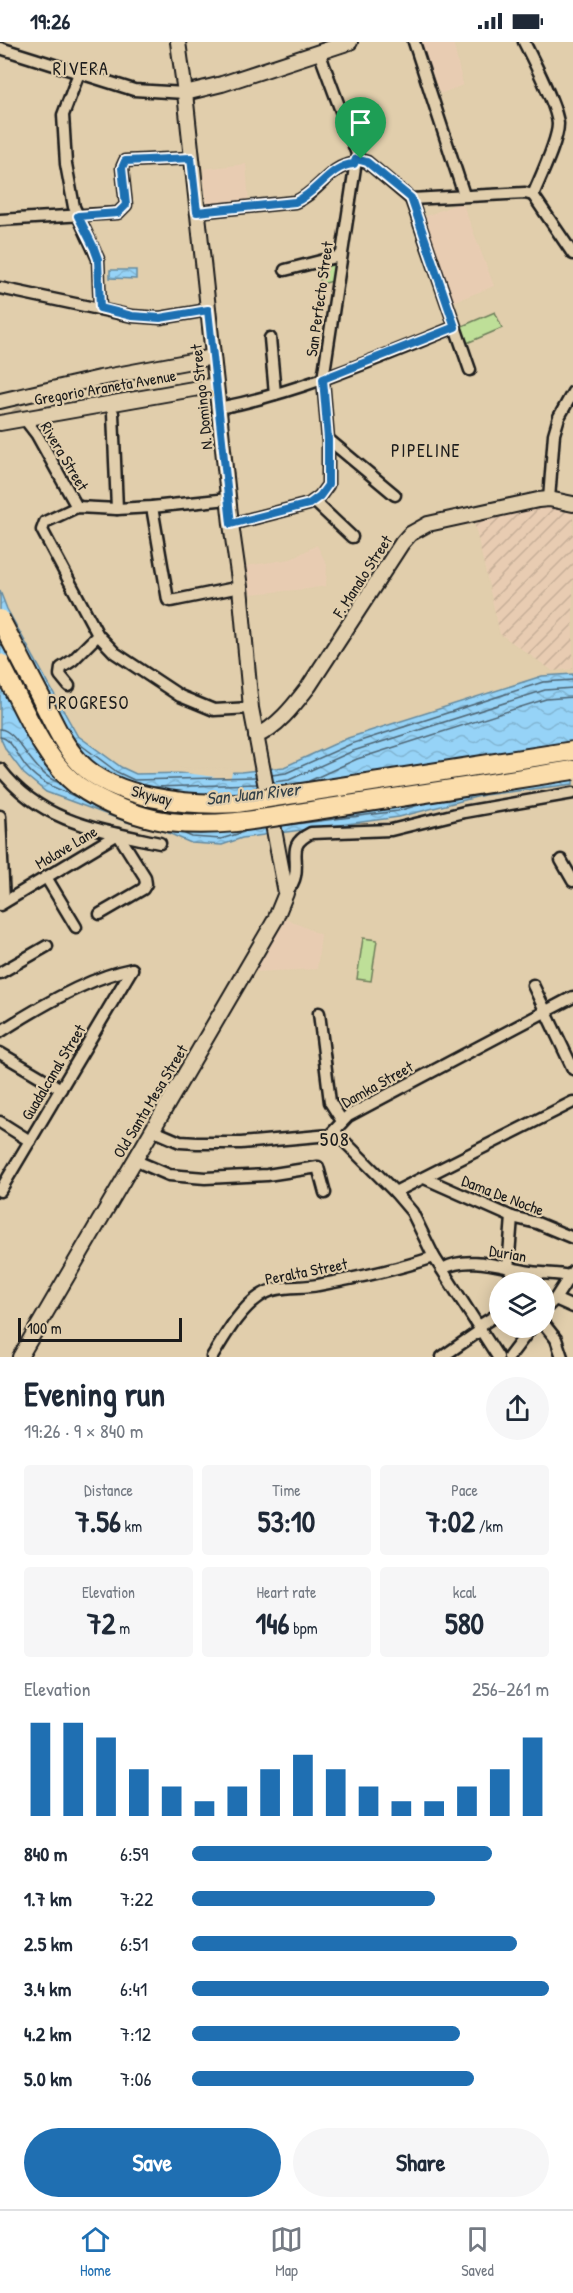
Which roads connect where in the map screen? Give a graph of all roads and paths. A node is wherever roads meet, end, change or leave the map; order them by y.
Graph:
1 (178, 42) edge
2 (350, 42) edge
3 (414, 42) edge
4 (524, 42) edge
5 (0, 48) edge
6 (320, 52) junction
7 (79, 73) junction
8 (185, 93) junction
9 (191, 158) junction
10 (355, 161) junction
11 (464, 195) junction
12 (533, 195) junction
13 (411, 198) junction
14 (197, 212) junction
15 (78, 216) junction
16 (0, 220) edge
17 (573, 254) edge
18 (340, 256) junction
19 (285, 270) dead end
20 (0, 288) edge
21 (100, 308) junction
22 (208, 310) junction
23 (455, 327) junction
24 (270, 338) dead end
25 (213, 357) junction
26 (470, 370) dead end
27 (323, 379) junction
28 (216, 385) junction
29 (573, 392) edge
30 (275, 394) junction
31 (2, 396) edge
32 (219, 408) junction
33 (112, 413) dead end
34 (27, 422) tunnel mouth
35 (0, 423) edge
36 (328, 439) junction
37 (395, 495) dead end
38 (228, 499) junction
39 (549, 499) junction
40 (314, 501) junction
41 (573, 504) edge
42 (77, 507) junction
43 (152, 507) junction
44 (117, 509) junction
45 (231, 524) junction
46 (352, 537) dead end
47 (240, 588) junction
48 (0, 619) edge
49 (98, 635) junction
50 (0, 663) edge
51 (69, 686) dead end
52 (251, 708) junction
53 (257, 742) junction
54 (573, 751) edge
55 (0, 769) edge
56 (573, 770) edge
57 (573, 794) edge
58 (0, 816) edge
59 (118, 834) junction
60 (160, 843) dead end
61 (2, 852) edge
62 (561, 860) dead end
63 (46, 877) junction
64 (573, 881) edge
65 (286, 894) junction
66 (2, 904) edge
67 (100, 914) dead end
68 (76, 927) dead end
69 (47, 946) dead end
70 (0, 973) edge
71 (533, 985) dead end
72 (573, 997) edge
73 (546, 1010) junction
74 (318, 1013) dead end
75 (0, 1032) edge
76 (0, 1053) edge
77 (573, 1069) edge
78 (61, 1089) junction
79 (573, 1102) edge
80 (342, 1121) junction
81 (0, 1122) edge
82 (152, 1130) junction
83 (335, 1132) junction
84 (30, 1141) junction
85 (134, 1160) junction
86 (424, 1178) junction
87 (0, 1190) edge
88 (395, 1192) junction
89 (325, 1193) dead end
90 (512, 1217) junction
91 (573, 1238) edge
92 (434, 1257) junction
93 (510, 1268) junction
94 (442, 1269) junction
95 (510, 1272) edge
96 (571, 1273) edge
97 (555, 1299) joint
98 (573, 1307) edge
99 (489, 1321) edge
100 (480, 1328) junction
101 (523, 1338) edge
102 (555, 1338) edge
103 (20, 1357) edge
104 (212, 1357) edge
105 (442, 1357) edge
106 (498, 1357) edge
107 (509, 1357) edge
108 (562, 1357) edge

1 - 8 main road, N. Domingo Street
2 - 6 main road
3 - 11 street
4 - 12 street
5 - 7 street
6 - 8 main road
6 - 10 street, San Perfecto Street
7 - 8 street
7 - 15 street
8 - 9 main road, N. Domingo Street
9 - 14 main road, N. Domingo Street
9 - 15 street
10 - 13 street
10 - 14 street
10 - 18 street, San Perfecto Street
11 - 12 street
11 - 13 street
12 - 17 street
13 - 23 street
14 - 22 main road, N. Domingo Street
15 - 16 street
15 - 21 street
18 - 19 street
18 - 27 street, San Perfecto Street
20 - 21 street
21 - 22 street
22 - 25 main road, N. Domingo Street
23 - 26 street
23 - 27 street
24 - 30 street
25 - 28 main road, N. Domingo Street
25 - 31 main road, Gregorio Araneta Avenue
27 - 30 street
27 - 36 street, San Perfecto Street
28 - 32 main road, N. Domingo Street
28 - 35 main road, Gregorio Araneta Avenue
29 - 39 street
30 - 32 street
32 - 38 main road, N. Domingo Street
33 - 44 street
34 - 42 street, Rivera Street
36 - 37 street
36 - 40 street, San Perfecto Street
38 - 43 street
38 - 45 main road, N. Domingo Street
39 - 41 main road, F. Manalo Street
39 - 53 main road, F. Manalo Street
40 - 45 street
40 - 46 street
42 - 44 street
42 - 49 street
43 - 44 street
43 - 47 street
45 - 47 main road, N. Domingo Street
47 - 52 main road, N. Domingo Street
48 - 54 highway, Skyway, bridge
49 - 51 street
49 - 52 street
50 - 56 highway, Skyway, bridge
52 - 53 main road, N. Domingo Street
53 - 65 main road, N. Domingo Street, bridge
55 - 59 street
57 - 65 street
58 - 61 street
59 - 60 street
59 - 63 street, Molave Lane
59 - 67 street
61 - 66 street
62 - 64 street
63 - 66 street, Molave Lane
63 - 68 street
65 - 82 main road, Old Santa Mesa Street
69 - 70 street
71 - 73 street
72 - 73 street, Damka Street
73 - 77 street
73 - 80 street, Damka Street
74 - 80 street
75 - 78 street, Guadalcanal Street
76 - 78 street
78 - 84 street, Guadalcanal Street
79 - 86 street
80 - 83 street, Damka Street
81 - 84 street
82 - 83 street, Damka Street
82 - 85 main road, Old Santa Mesa Street
83 - 88 street
84 - 87 street, Guadalcanal Street
85 - 89 street
85 - 103 main road, Old Santa Mesa Street
86 - 88 street
86 - 90 street, Dama De Noche
88 - 92 street
90 - 91 street, Dama De Noche
90 - 93 street
92 - 94 street
92 - 104 street, Peralta Street
93 - 94 street, Durian
93 - 95 street
93 - 96 street, Durian
94 - 100 street
96 - 97 street
97 - 98 street
99 - 100 street
100 - 105 street
100 - 106 street
101 - 107 street
102 - 108 street

